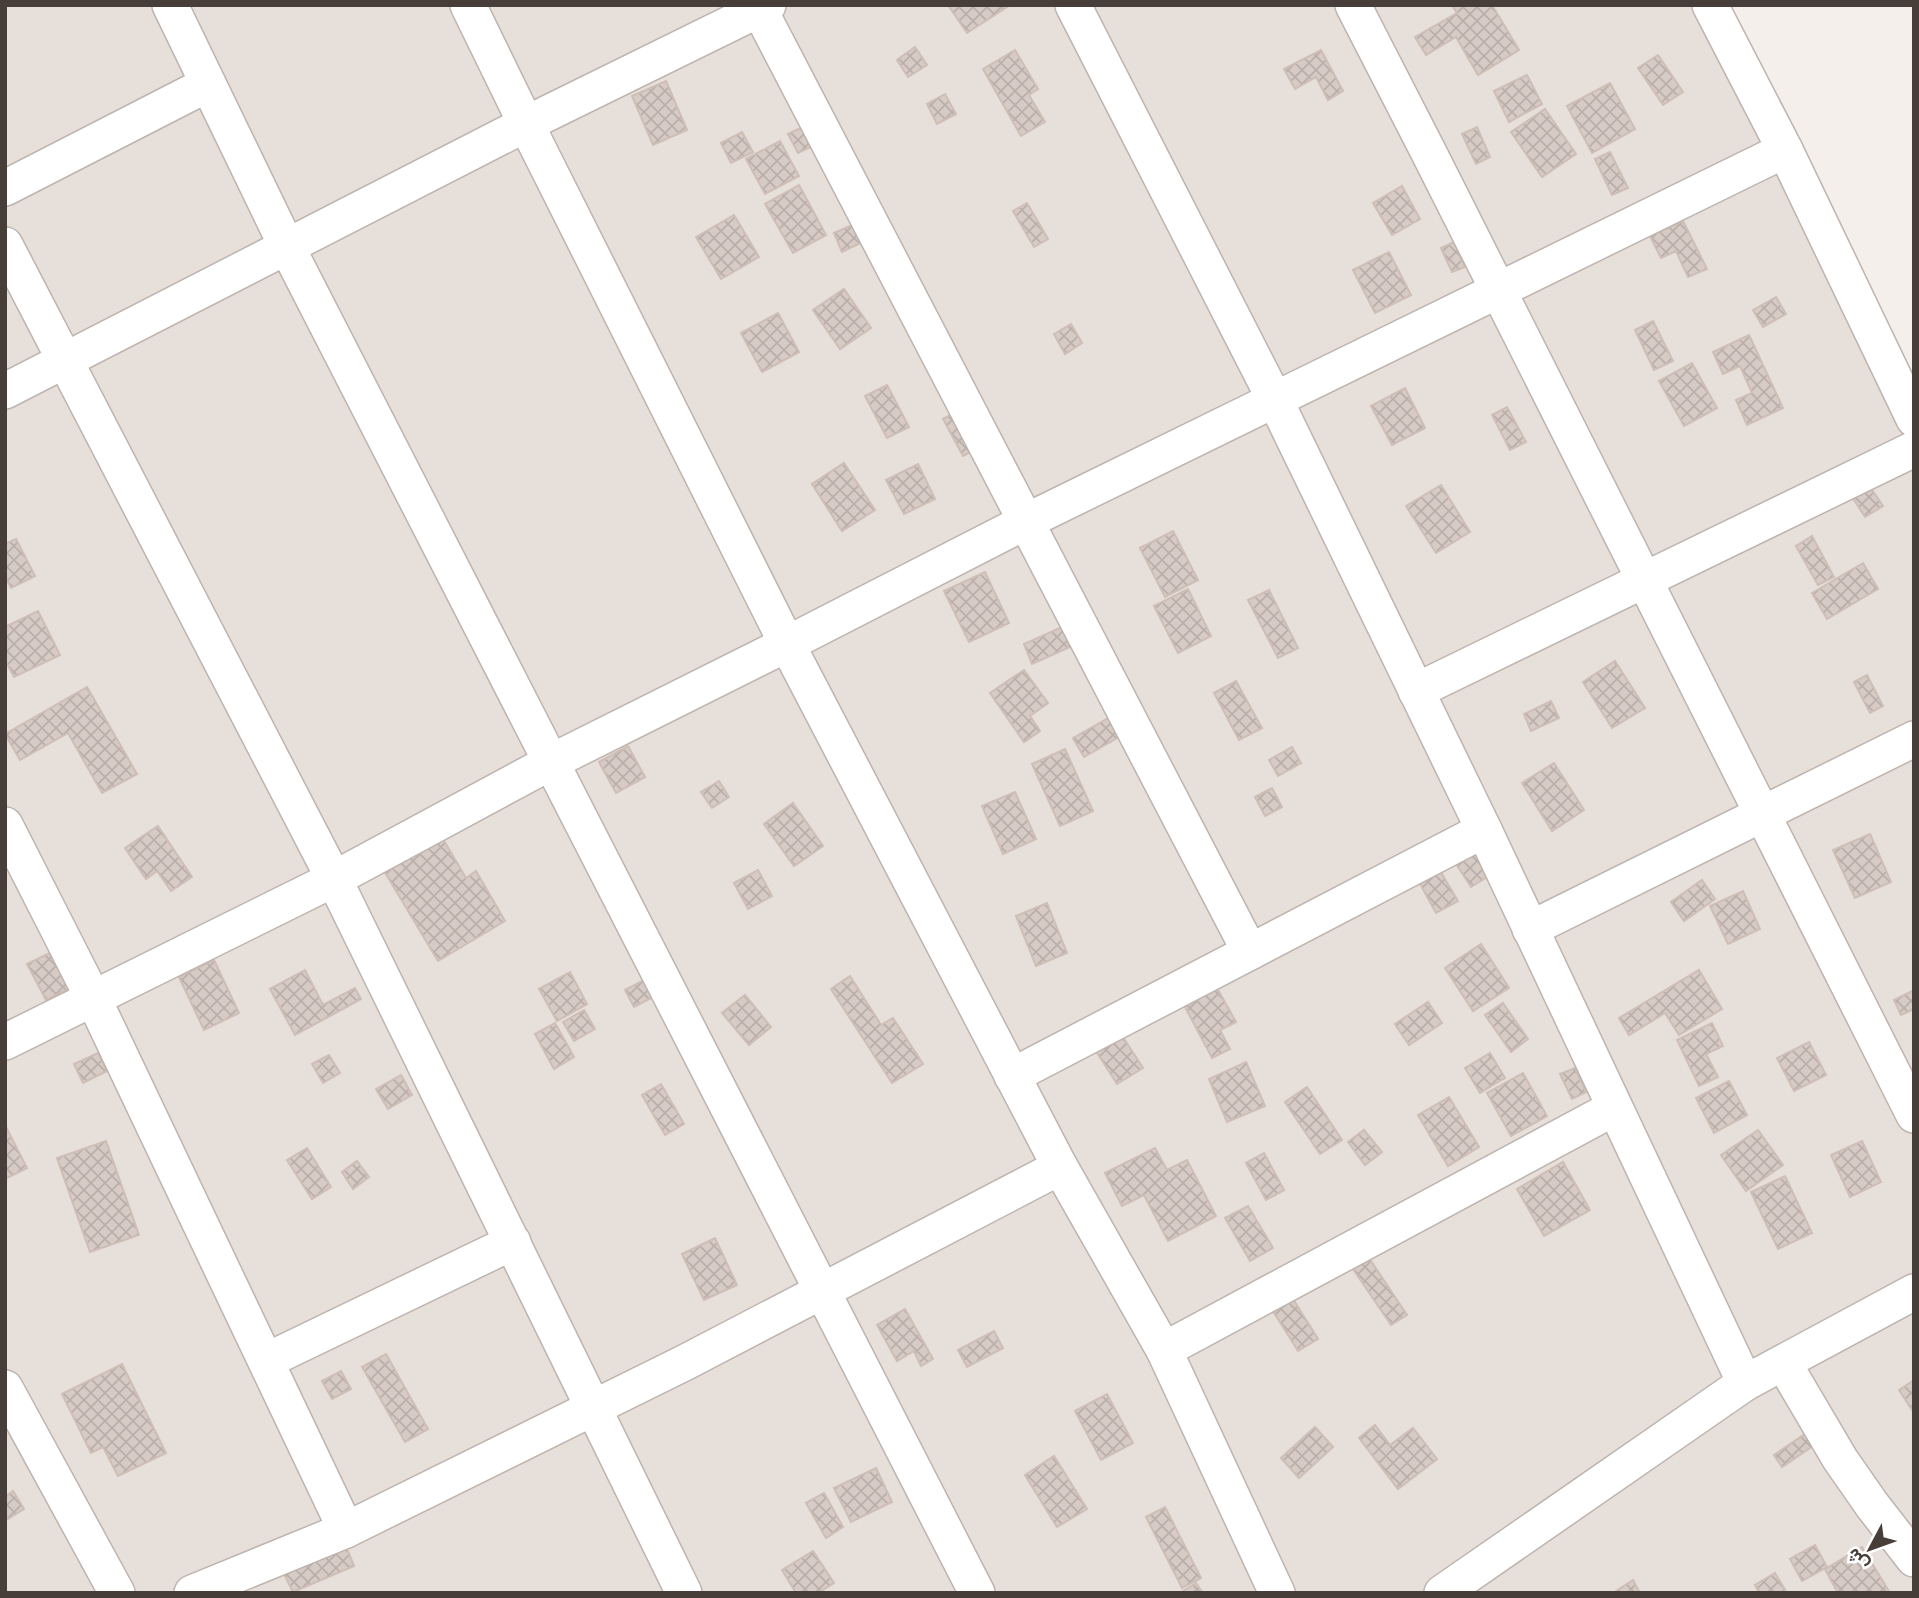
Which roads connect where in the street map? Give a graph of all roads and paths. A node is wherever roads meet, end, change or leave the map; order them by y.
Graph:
1 (170, 5) edge
2 (468, 5) edge
3 (1073, 5) edge
4 (1353, 5) edge
5 (1710, 5) edge
6 (761, 7) edge
7 (208, 84) junction
8 (526, 124) junction
9 (1785, 150) junction
10 (5, 188) edge
11 (5, 245) edge
12 (287, 247) junction
13 (1499, 291) junction
14 (65, 361) junction
15 (5, 391) edge
16 (1275, 400) junction
17 (1914, 419) edge
18 (1914, 449) edge
19 (1025, 522) junction
20 (1645, 581) junction
21 (787, 644) junction
22 (1416, 691) junction
23 (1914, 739) edge
24 (551, 762) junction
25 (1763, 815) junction
26 (5, 825) edge
27 (1484, 830) junction
28 (334, 878) junction
29 (1530, 929) junction
30 (1250, 953) junction
31 (93, 998) junction
32 (5, 1042) edge
33 (1012, 1076) junction
34 (1614, 1108) junction
35 (1914, 1115) edge
36 (1060, 1167) junction
37 (513, 1242) junction
38 (823, 1291) junction
39 (1914, 1292) edge
40 (1164, 1350) junction
41 (266, 1361) junction
42 (1784, 1364) junction
43 (1745, 1383) junction
44 (5, 1388) edge
45 (594, 1407) junction
46 (346, 1530) junction
47 (1914, 1559) edge
48 (117, 1593) edge
49 (192, 1593) edge
50 (684, 1593) edge
51 (977, 1593) edge
52 (1277, 1593) edge
53 (1443, 1593) edge

1 - 7 street
2 - 8 street
3 - 16 street
4 - 13 street
5 - 9 street
6 - 8 street
6 - 19 street
7 - 10 street
7 - 12 street
8 - 12 street
8 - 21 street
9 - 13 street
9 - 17 street
11 - 14 street
12 - 14 street
12 - 24 street
13 - 16 street
13 - 20 street
14 - 15 street
14 - 28 street
16 - 19 street
16 - 22 street
18 - 20 street
19 - 21 street
19 - 30 street
20 - 22 street
20 - 25 street
21 - 24 street
21 - 33 street
22 - 27 street
23 - 25 street
24 - 28 street
24 - 38 street
25 - 29 street
25 - 35 street
26 - 31 street
27 - 29 street
27 - 30 street
28 - 31 street
28 - 37 street
29 - 34 street
30 - 33 street
31 - 32 street
31 - 41 street
33 - 36 street
34 - 40 street
34 - 43 street
36 - 38 street
36 - 40 street
37 - 41 street
37 - 45 street
38 - 45 street
38 - 51 street
39 - 42 street
40 - 52 street
41 - 46 street
42 - 43 street
42 - 47 street
43 - 53 street
44 - 48 street
45 - 46 street
45 - 50 street
46 - 49 street

